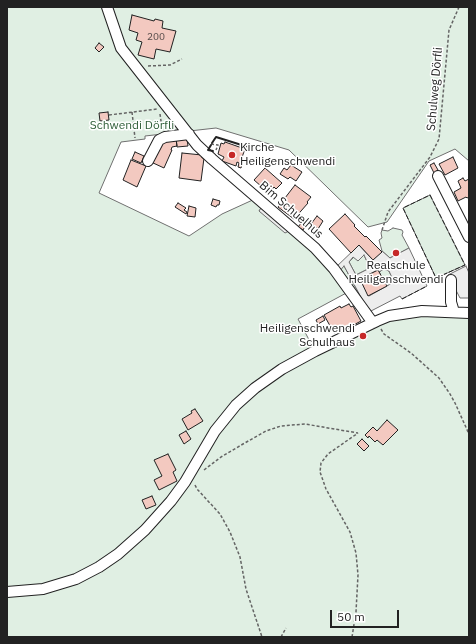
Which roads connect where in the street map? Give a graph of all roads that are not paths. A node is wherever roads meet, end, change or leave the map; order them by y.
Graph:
1 (107, 7) edge
2 (189, 134) junction
3 (148, 160) dead end
4 (438, 176) dead end
5 (469, 237) edge
6 (452, 280) dead end
7 (454, 312) junction
8 (469, 313) edge
9 (375, 322) junction
10 (7, 592) edge

1 - 2 street, Bim Schuelhus
2 - 3 street
2 - 9 street, Bim Schuelhus
4 - 5 street
6 - 7 street
7 - 8 street
7 - 9 street
9 - 10 street

